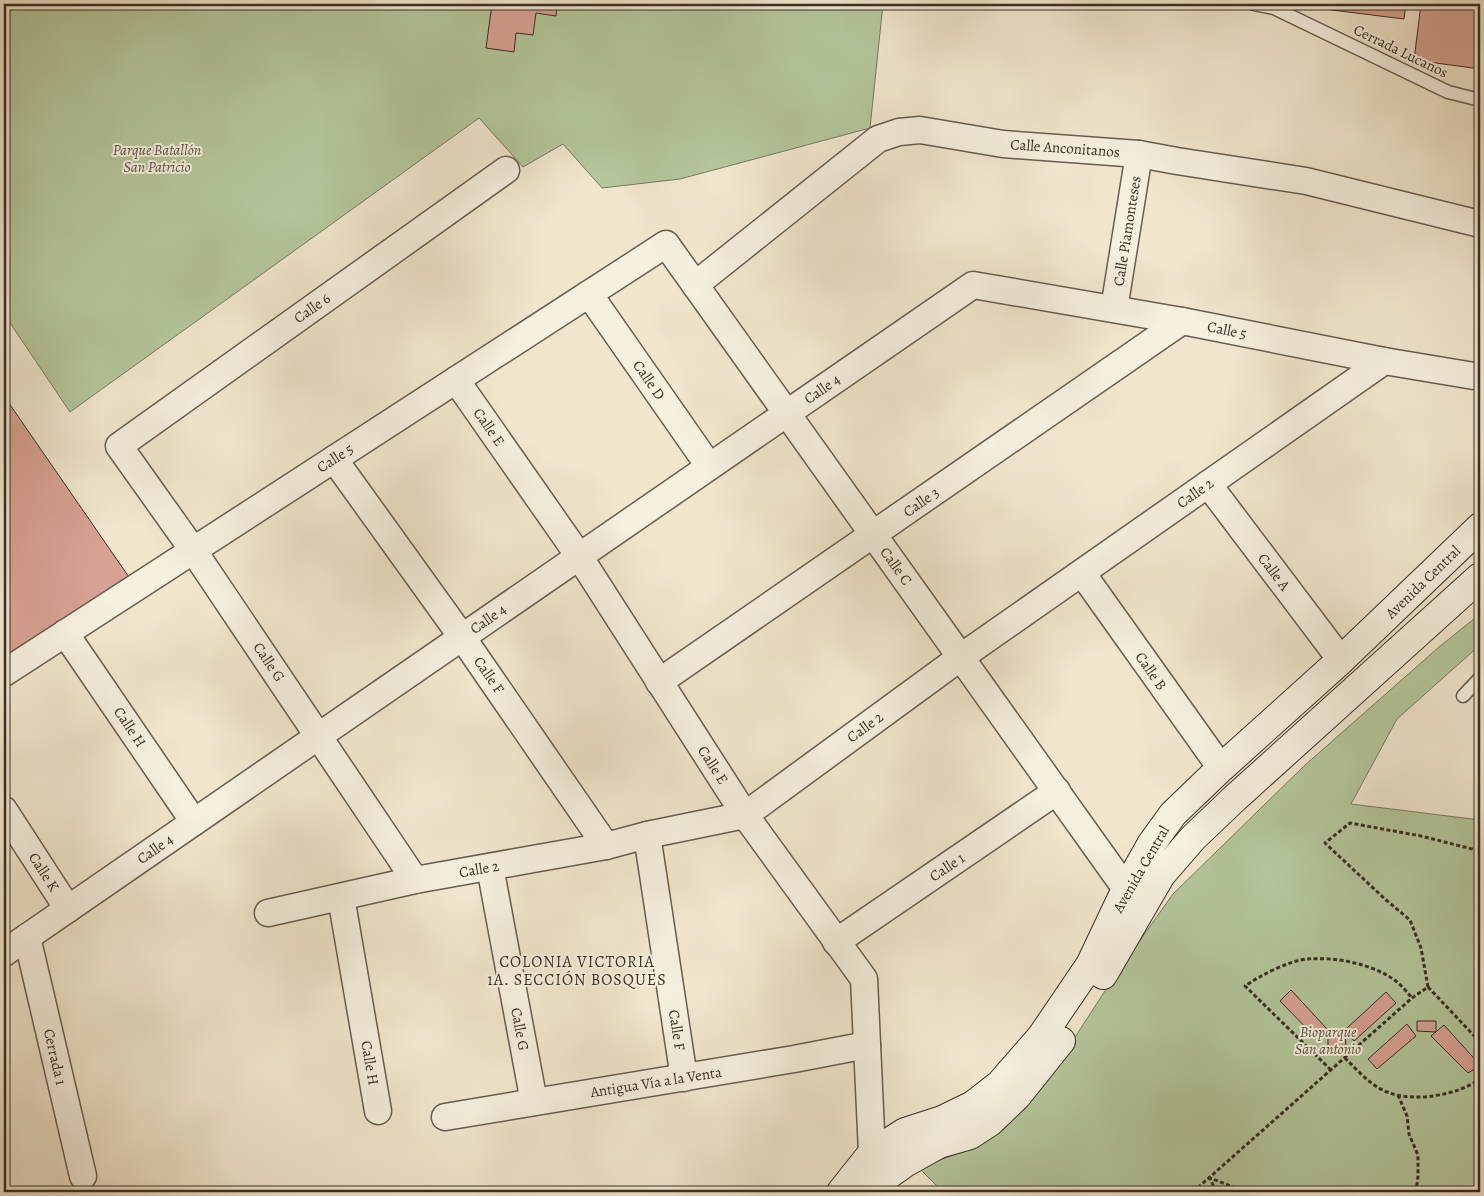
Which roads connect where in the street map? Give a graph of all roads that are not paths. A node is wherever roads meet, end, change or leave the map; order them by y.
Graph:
1 (1254, 4) edge
2 (1480, 100) edge
3 (1139, 154) junction
4 (506, 170) dead end
5 (1480, 224) edge
6 (666, 244) joint
7 (695, 285) junction
8 (973, 285) joint
9 (589, 294) junction
10 (1114, 309) junction
11 (1182, 321) junction
12 (1384, 361) junction
13 (1480, 377) edge
14 (456, 380) junction
15 (787, 413) junction
16 (119, 446) joint
17 (334, 459) junction
18 (710, 466) junction
19 (1208, 484) junction
20 (1480, 527) edge
21 (873, 534) junction
22 (193, 550) junction
23 (579, 556) junction
24 (1082, 572) junction
25 (1480, 577) edge
26 (65, 633) junction
27 (462, 637) junction
28 (961, 657) junction
29 (1341, 660) junction
30 (4, 673) edge
31 (1480, 678) edge
32 (659, 682) junction
33 (1463, 696) dead end
34 (319, 736) junction
35 (1221, 768) junction
36 (1057, 791) junction
37 (4, 810) edge
38 (745, 815) junction
39 (194, 822) junction
40 (647, 835) junction
41 (606, 846) junction
42 (490, 867) junction
43 (415, 880) junction
44 (1126, 889) junction
45 (341, 897) junction
46 (68, 909) junction
47 (268, 913) dead end
48 (27, 937) junction
49 (836, 942) junction
50 (4, 953) edge
51 (867, 1045) junction
52 (684, 1078) junction
53 (534, 1102) junction
54 (378, 1111) dead end
55 (445, 1117) dead end
56 (872, 1153) junction
57 (888, 1175) junction
58 (83, 1176) dead end
59 (841, 1192) edge
60 (864, 1192) edge

1 - 2 lane, Cerrada Lucanos
3 - 5 street, Calle Anconitanos
3 - 7 street, Calle Anconitanos
3 - 10 street, Calle Piamonteses
4 - 16 street, Calle 6
6 - 7 street, Calle C
6 - 9 street, Calle 5
7 - 15 street, Calle C
8 - 10 street, Calle 5
8 - 15 street, Calle 4
9 - 14 street, Calle 5
9 - 18 street, Calle D
10 - 11 street, Calle 5
11 - 12 street, Calle 5
11 - 21 street, Calle 3
12 - 13 street, Calle 5
12 - 19 street, Calle 2
14 - 17 street, Calle 5
14 - 23 street, Calle E
15 - 18 street, Calle 4
15 - 21 street, Calle C
16 - 22 street, Calle G
17 - 22 street, Calle 5
17 - 27 street, Calle F
18 - 23 street, Calle 4
19 - 24 street, Calle 2
19 - 29 street, Calle A
20 - 29 street, Avenida Central
21 - 28 street, Calle C
21 - 32 street, Calle 3
22 - 26 street, Calle 5
22 - 34 street, Calle G
23 - 27 street, Calle 4
23 - 32 street, Calle E
24 - 28 street, Calle 2
24 - 35 street, Calle B
25 - 57 street, Avenida Central
26 - 30 street, Calle 5
26 - 39 street, Calle H
27 - 34 street, Calle 4
27 - 41 street, Calle F
28 - 36 street, Calle C
28 - 38 street, Calle 2
29 - 35 street, Avenida Central
31 - 33 lane
32 - 38 street, Calle E
34 - 39 street, Calle 4
34 - 43 street, Calle G
35 - 44 street, Avenida Central
36 - 44 street, Calle C
36 - 49 street, Calle 1
37 - 46 street, Calle K
38 - 40 street, Calle 2
38 - 49 street, Calle E
39 - 46 street, Calle 4
40 - 41 street, Calle 2
40 - 52 street, Calle F
41 - 42 street, Calle 2
42 - 43 street, Calle 2
42 - 53 street, Calle G
43 - 45 street, Calle 2
44 - 56 street, Avenida Central
45 - 47 street, Calle 2
45 - 54 street, Calle H
46 - 48 street, Calle 4
48 - 50 street, Calle 4
48 - 58 street, Cerrada 1
49 - 51 street, Calle E
51 - 52 street, Antigua Vía a la Venta
51 - 56 street, Calle E
52 - 53 street, Antigua Vía a la Venta
53 - 55 street, Antigua Vía a la Venta
56 - 57 street
56 - 59 street, Avenida Central
57 - 60 street, Avenida Central

